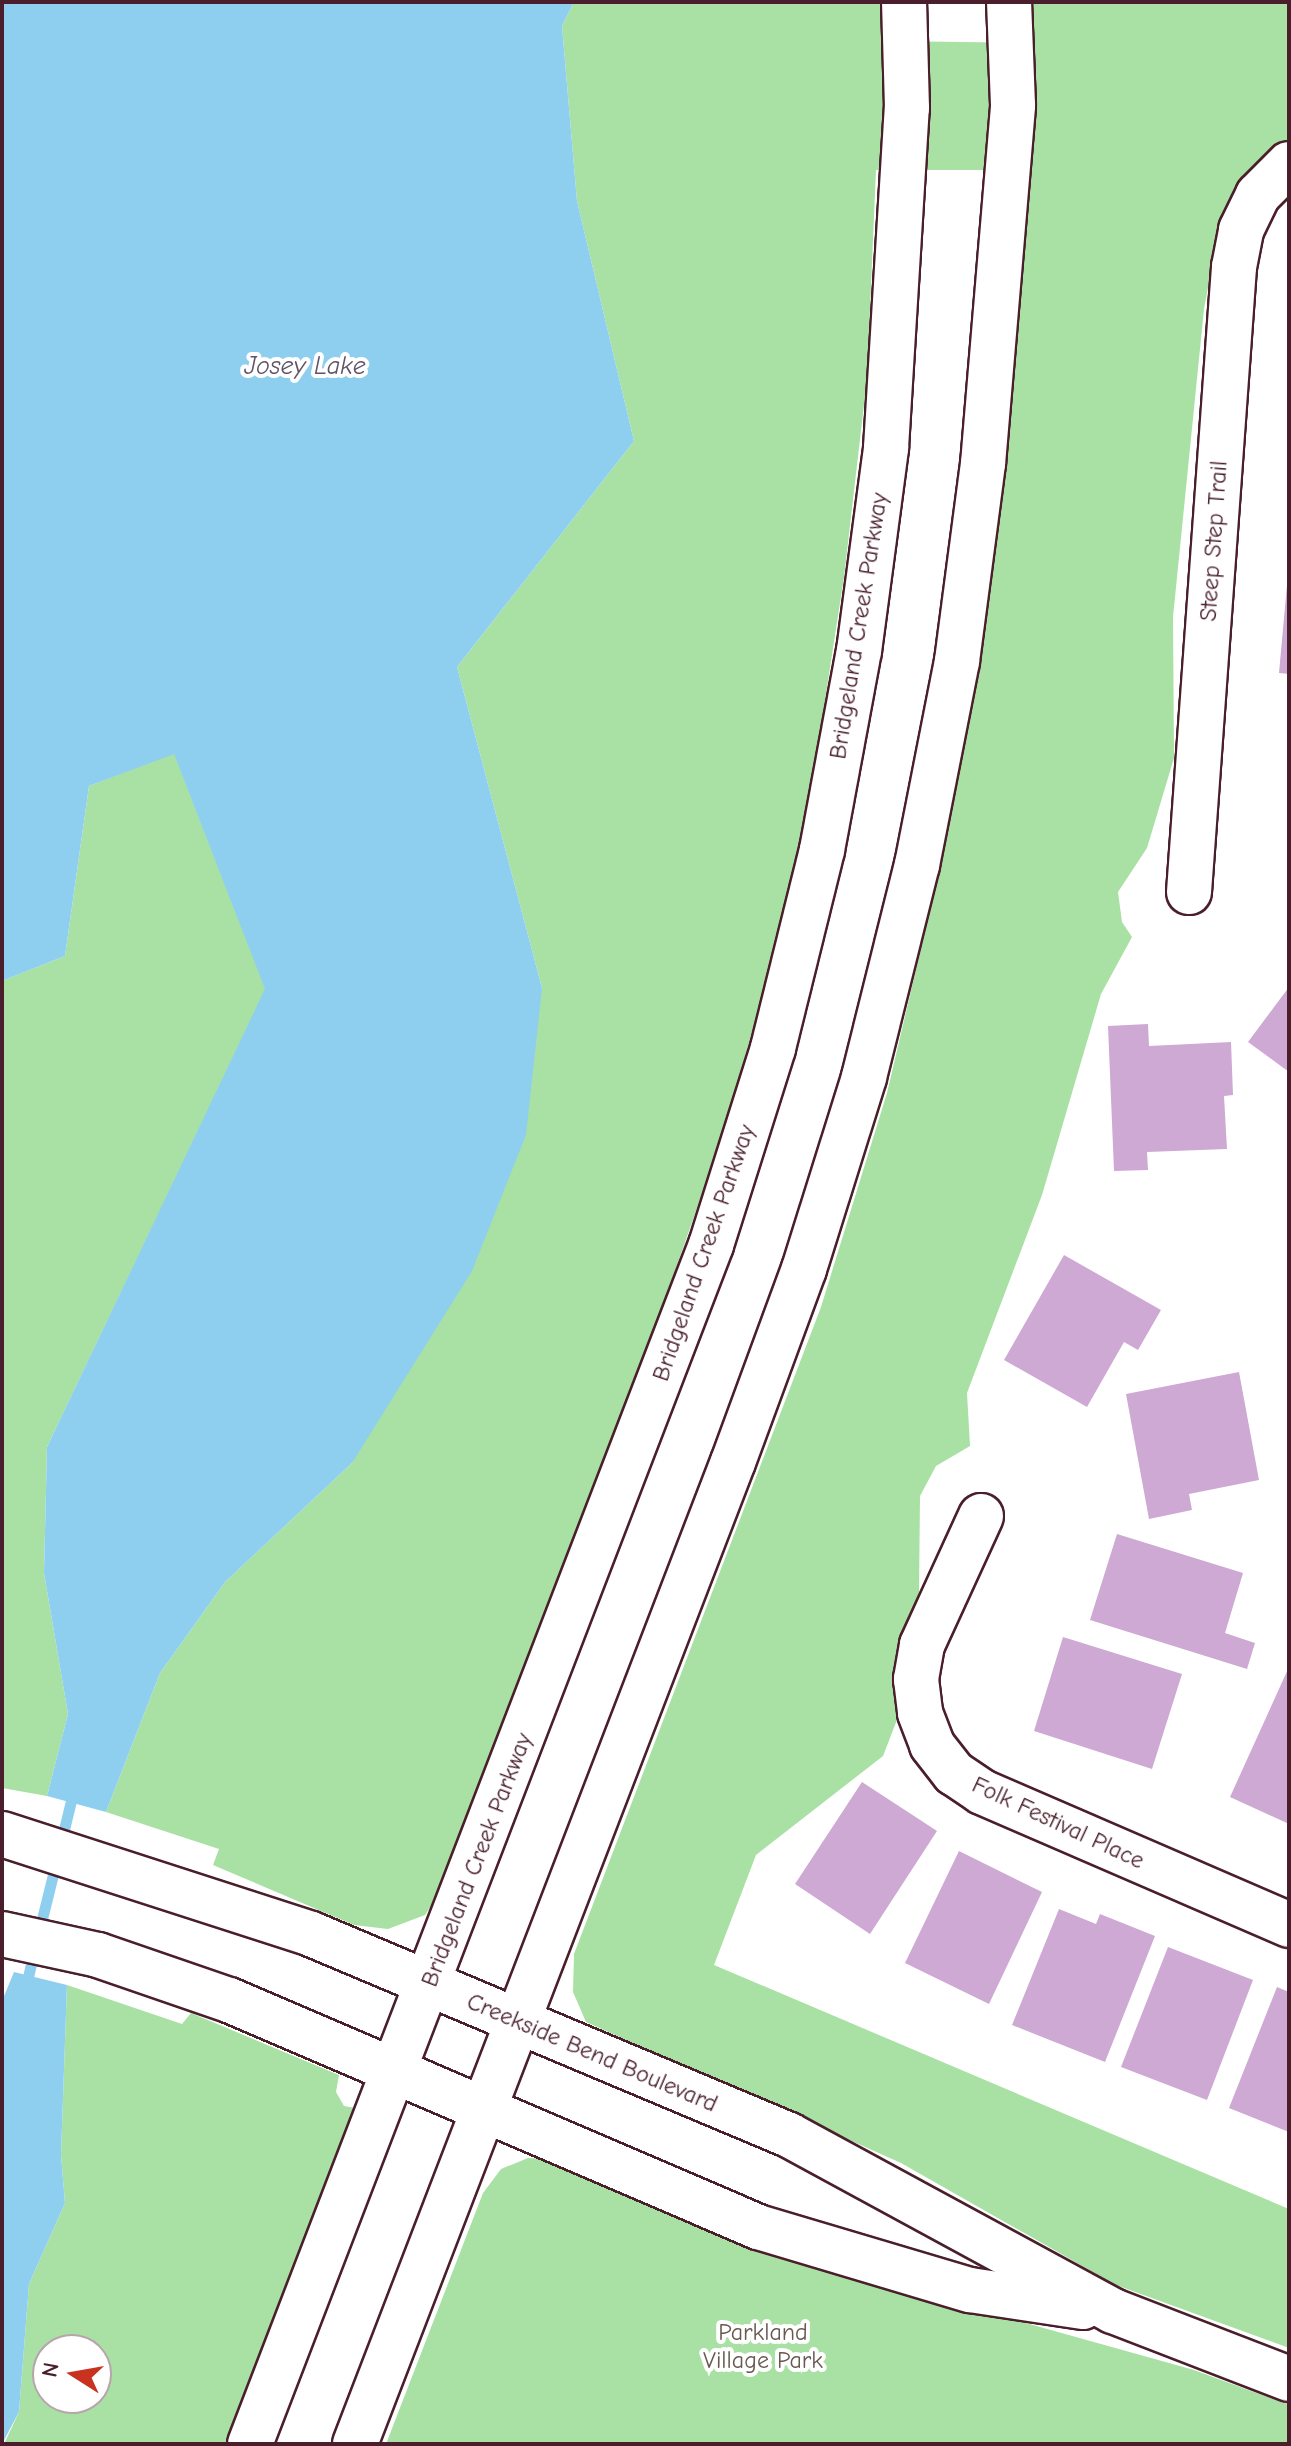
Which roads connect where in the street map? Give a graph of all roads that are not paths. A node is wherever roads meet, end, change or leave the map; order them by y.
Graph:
1 (904, 2) edge
2 (1009, 2) edge
3 (1289, 164) edge
4 (1189, 892) dead end
5 (981, 1516) dead end
6 (2, 1834) edge
7 (1289, 1925) edge
8 (2, 1934) edge
9 (430, 1984) junction
10 (516, 2023) junction
11 (396, 2072) junction
12 (483, 2108) junction
13 (1113, 2311) junction
14 (1289, 2379) edge
15 (250, 2444) edge
16 (355, 2444) edge

1 - 9 main road, Bridgeland Creek Parkway
2 - 10 main road
3 - 4 main road, Steep Step Trail
5 - 7 main road, Folk Festival Place
6 - 9 main road, Creekside Bend Boulevard
8 - 11 main road, Creekside Bend Boulevard
9 - 10 main road, Creekside Bend Boulevard
9 - 11 main road, Bridgeland Creek Parkway
10 - 12 main road
10 - 13 main road, Creekside Bend Boulevard
11 - 12 main road, Creekside Bend Boulevard
11 - 15 main road, Bridgeland Creek Parkway
12 - 13 main road, Creekside Bend Boulevard
12 - 16 main road
13 - 14 main road, Creekside Bend Boulevard

